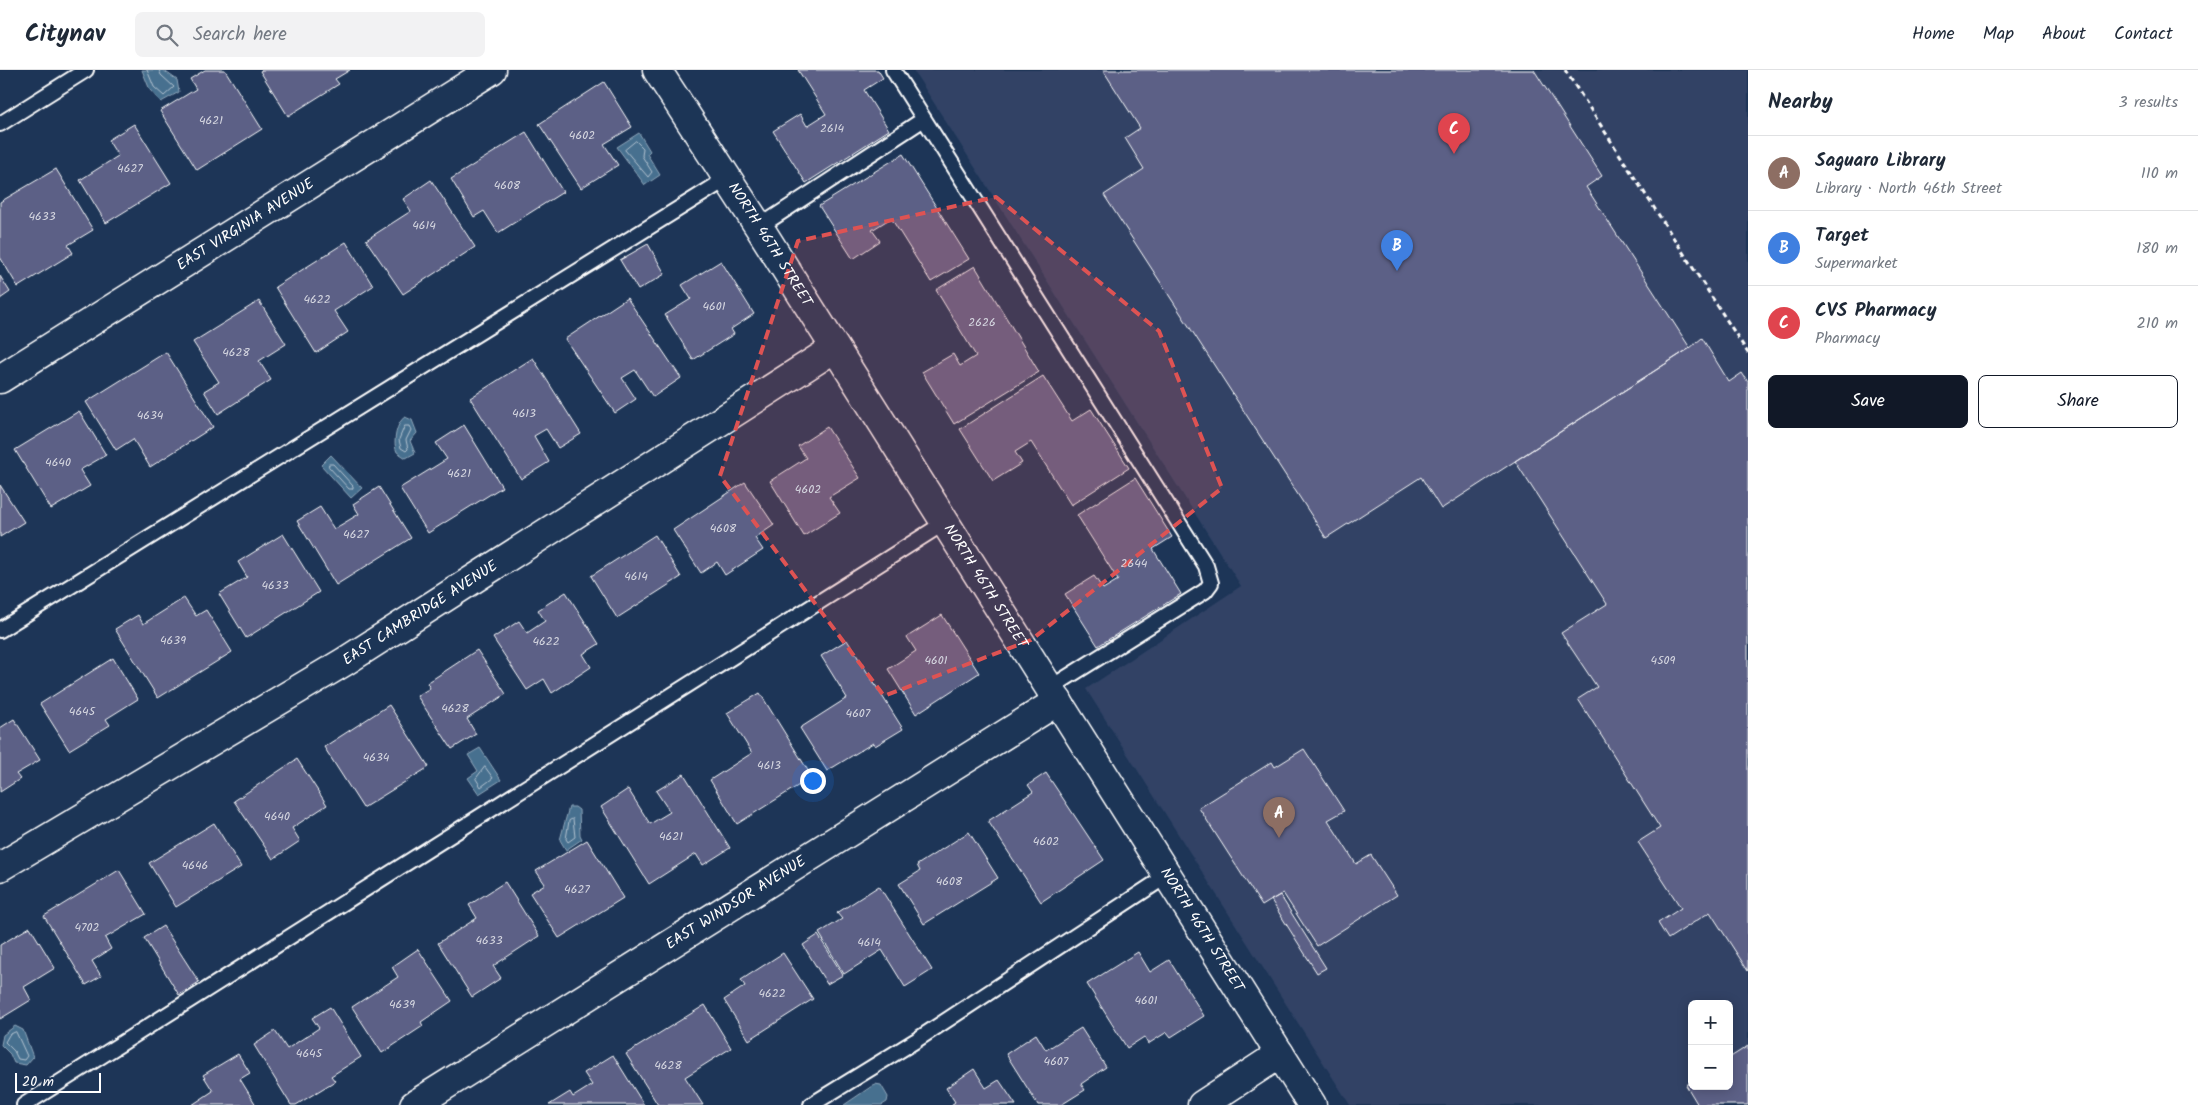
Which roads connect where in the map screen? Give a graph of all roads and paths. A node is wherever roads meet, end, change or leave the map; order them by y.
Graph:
1 (86, 70) edge
2 (492, 70) edge
3 (657, 70) edge
4 (893, 70) edge
5 (1565, 70) edge
6 (924, 119) junction
7 (0, 124) edge
8 (728, 178) junction
9 (759, 227) junction
10 (835, 348) junction
11 (1748, 353) edge
12 (0, 379) edge
13 (944, 523) junction
14 (0, 630) edge
15 (1054, 695) junction
16 (0, 867) edge
17 (1168, 875) junction
18 (1280, 1054) junction
19 (24, 1105) edge
20 (414, 1105) edge
21 (811, 1105) edge
22 (1202, 1105) edge
23 (1312, 1105) edge

1 - 7 lane
2 - 12 street, EAST VIRGINIA AVENUE
3 - 8 street, NORTH 46TH STREET
4 - 6 lane
5 - 11 path
6 - 9 lane
6 - 15 lane
8 - 9 street, NORTH 46TH STREET
8 - 14 lane
9 - 10 street, NORTH 46TH STREET
10 - 13 street, NORTH 46TH STREET
10 - 16 street, EAST CAMBRIDGE AVENUE
13 - 15 street, NORTH 46TH STREET
13 - 19 lane
15 - 17 street, NORTH 46TH STREET
15 - 20 street, EAST WINDSOR AVENUE
17 - 18 street, NORTH 46TH STREET
17 - 21 lane
18 - 22 street
18 - 23 street, NORTH 46TH STREET

